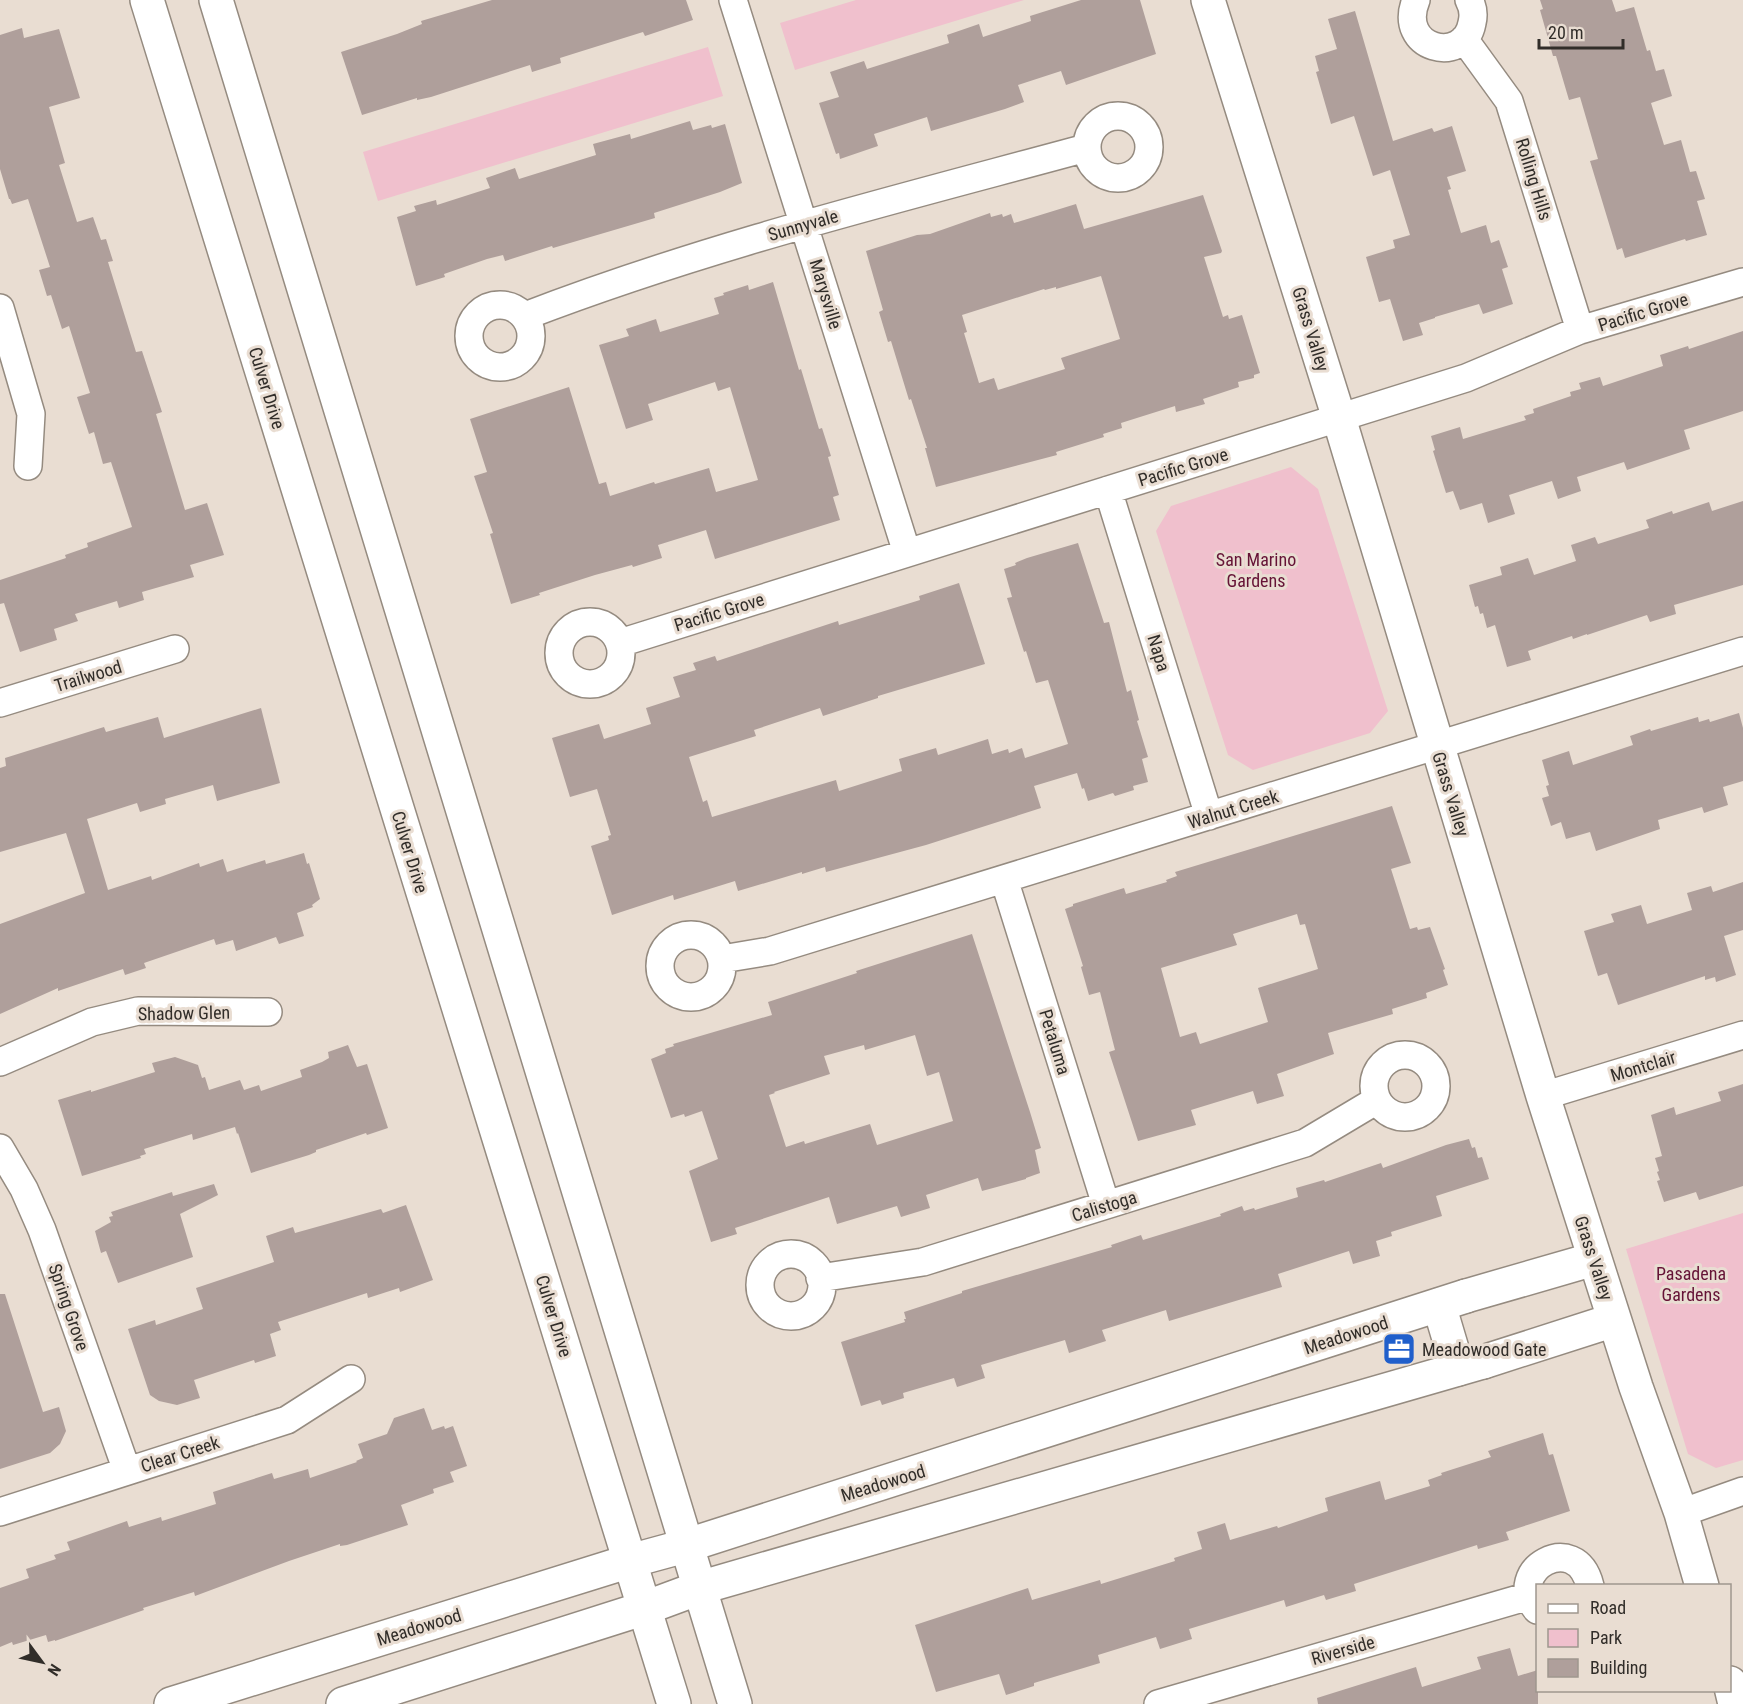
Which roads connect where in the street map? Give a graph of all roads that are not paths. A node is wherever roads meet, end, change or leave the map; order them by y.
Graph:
1 (147, 0) edge
2 (216, 0) edge
3 (733, 0) edge
4 (1208, 0) edge
5 (1416, 0) edge
6 (1469, 0) edge
7 (1464, 39) junction
8 (1086, 148) dead end
9 (804, 224) junction
10 (1743, 282) edge
11 (0, 308) edge
12 (525, 316) dead end
13 (1580, 330) junction
14 (1339, 418) junction
15 (28, 466) dead end
16 (1108, 490) junction
17 (907, 553) junction
18 (620, 643) dead end
19 (175, 649) dead end
20 (1743, 651) edge
21 (0, 703) edge
22 (1437, 746) junction
23 (1209, 816) junction
24 (1004, 879) junction
25 (722, 959) dead end
26 (268, 1012) dead end
27 (1743, 1035) edge
28 (0, 1062) edge
29 (1543, 1096) junction
30 (1377, 1100) dead end
31 (0, 1148) edge
32 (1106, 1205) junction
33 (1594, 1259) junction
34 (820, 1278) dead end
35 (1453, 1300) junction
36 (1614, 1320) junction
37 (1471, 1365) junction
38 (351, 1379) dead end
39 (127, 1471) junction
40 (1743, 1491) edge
41 (0, 1512) edge
42 (1682, 1513) junction
43 (685, 1546) junction
44 (630, 1561) junction
45 (1590, 1584) edge
46 (1701, 1584) edge
47 (699, 1588) junction
48 (1533, 1603) edge
49 (645, 1608) junction
50 (1731, 1687) edge
51 (1224, 1695) edge
52 (171, 1704) edge
53 (342, 1704) edge
54 (674, 1704) edge
55 (735, 1704) edge
56 (1158, 1704) edge
57 (1735, 1704) edge

1 - 44 main road, Culver Drive
2 - 43 main road
3 - 9 street, Marysville
4 - 14 main road, Grass Valley
5 - 7 street
6 - 7 street
7 - 13 street, Rolling Hills
8 - 9 street, Sunnyvale
9 - 12 street, Sunnyvale
9 - 17 street, Marysville
10 - 13 street, Pacific Grove
11 - 15 street
13 - 14 street, Pacific Grove
14 - 16 street, Pacific Grove
14 - 22 main road, Grass Valley
16 - 17 street, Pacific Grove
16 - 23 street, Napa
17 - 18 street, Pacific Grove
19 - 21 street, Trailwood
20 - 22 street, Walnut Creek
22 - 23 street, Walnut Creek
22 - 29 main road, Grass Valley
23 - 24 street, Walnut Creek
24 - 25 street, Walnut Creek
24 - 32 street, Petaluma
26 - 28 street, Shadow Glen
27 - 29 street, Montclair
29 - 33 main road, Grass Valley
30 - 32 street, Calistoga
31 - 39 street, Spring Grove
32 - 34 street, Calistoga
33 - 35 main road, Meadowood
33 - 36 main road, Grass Valley
35 - 37 main road
35 - 43 main road, Meadowood
36 - 37 main road
36 - 42 main road, Grass Valley
37 - 47 main road
38 - 39 street, Clear Creek
39 - 41 street, Clear Creek
40 - 42 street
42 - 46 main road, Grass Valley
43 - 44 main road, Meadowood
43 - 47 main road
44 - 49 main road, Culver Drive
44 - 52 main road, Meadowood
45 - 48 street, Riverside
47 - 49 main road
47 - 55 main road
48 - 51 street, Riverside
49 - 53 main road
49 - 54 main road, Culver Drive
50 - 57 main road
51 - 56 street, Riverside

